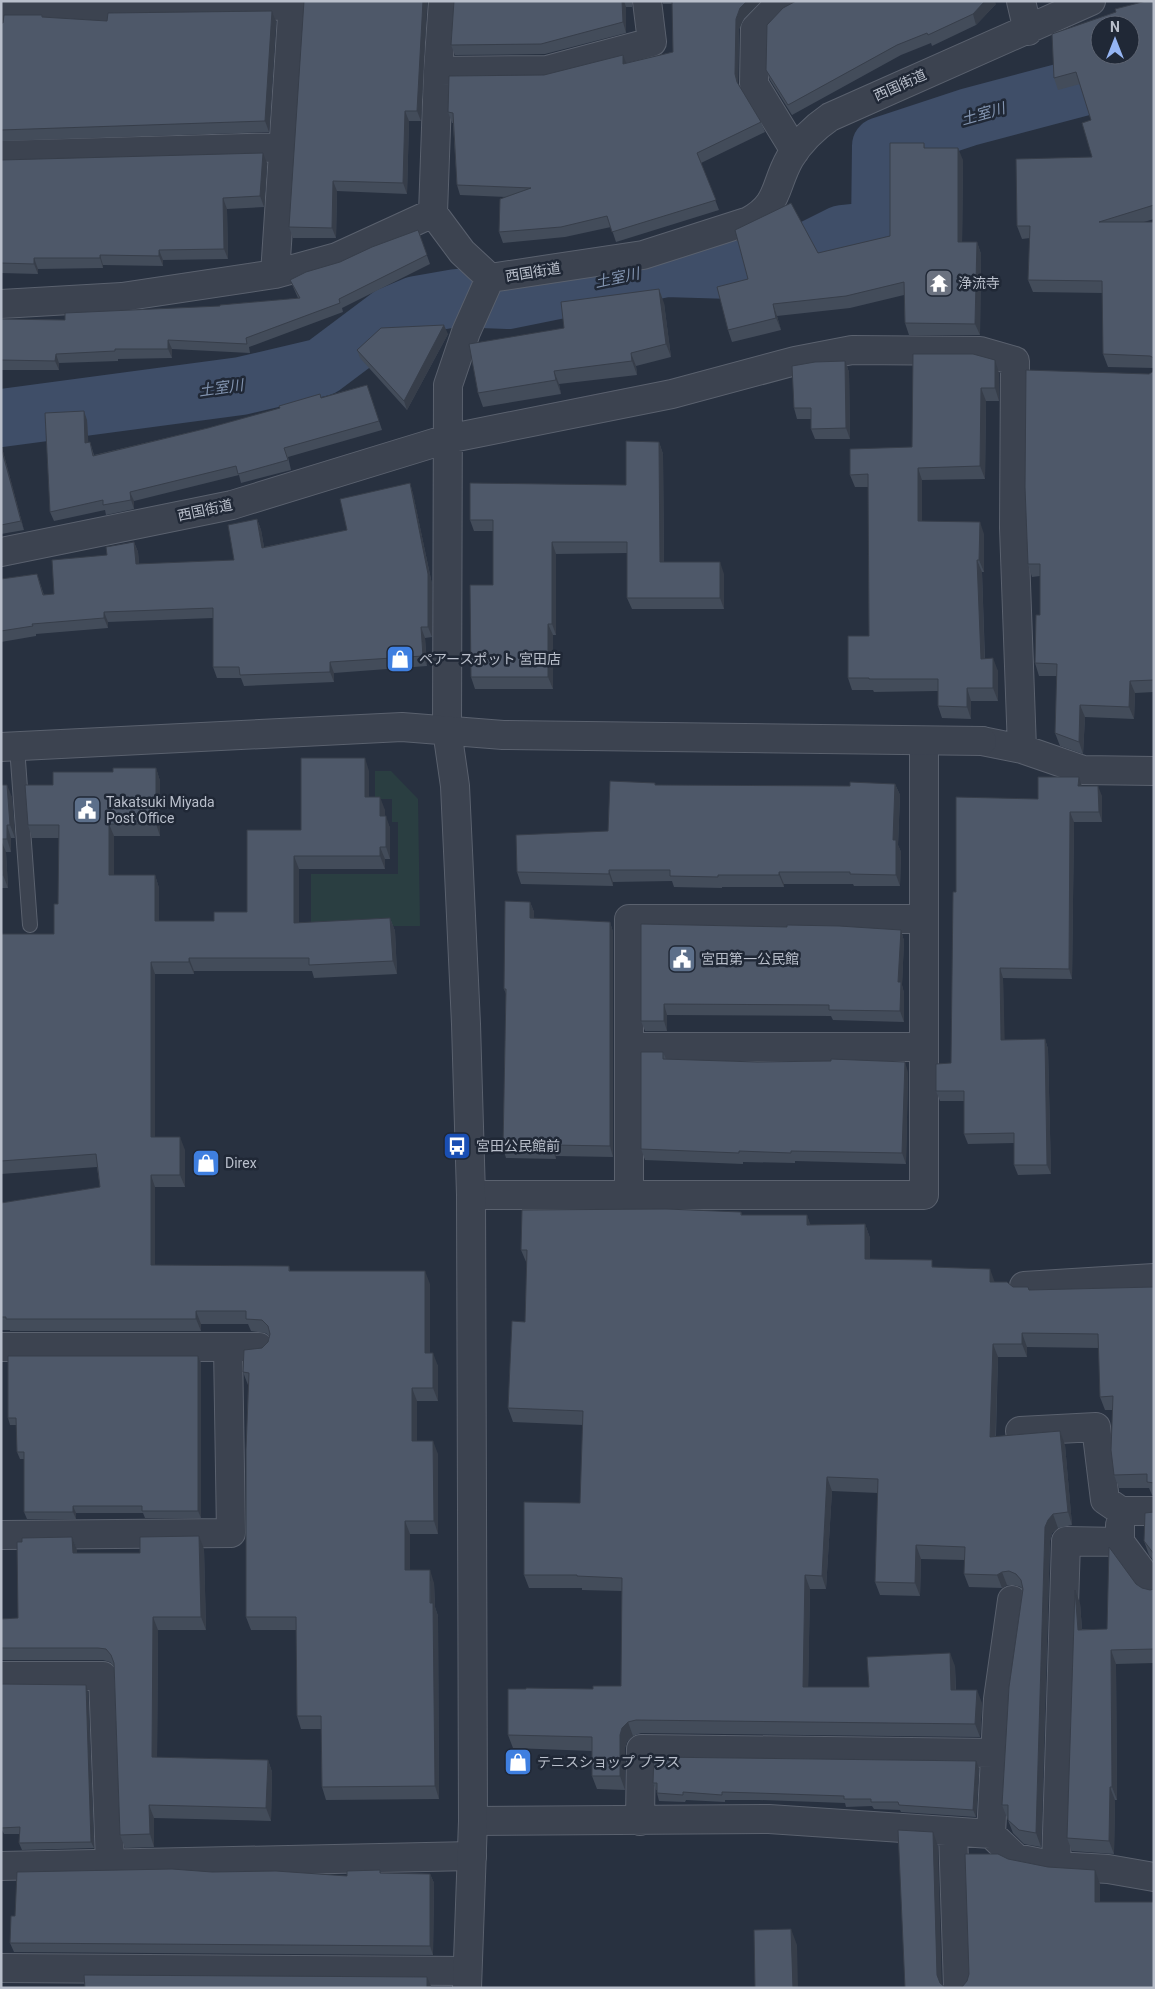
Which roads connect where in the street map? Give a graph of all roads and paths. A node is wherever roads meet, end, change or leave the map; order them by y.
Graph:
1 (443, 1) edge
2 (647, 1) edge
3 (790, 1) edge
4 (1021, 1) edge
5 (1091, 1) edge
6 (293, 3) edge
7 (1, 10) edge
8 (1028, 30) junction
9 (438, 71) junction
10 (284, 147) junction
11 (795, 151) junction
12 (1, 155) edge
13 (433, 213) junction
14 (275, 274) junction
15 (490, 278) junction
16 (1, 304) edge
17 (447, 439) junction
18 (1, 552) edge
19 (447, 730) junction
20 (924, 741) junction
21 (9, 747) edge
22 (1022, 749) junction
23 (1154, 771) edge
24 (924, 919) junction
25 (30, 925) dead end
26 (629, 1047) junction
27 (924, 1047) junction
28 (471, 1195) junction
29 (629, 1195) junction
30 (1154, 1278) edge
31 (1024, 1286) edge
32 (1, 1347) edge
33 (228, 1347) junction
34 (259, 1347) edge
35 (1020, 1431) dead end
36 (1120, 1511) junction
37 (1154, 1511) edge
38 (1, 1535) edge
39 (1120, 1542) junction
40 (1154, 1588) edge
41 (1012, 1600) dead end
42 (1, 1676) edge
43 (995, 1753) junction
44 (473, 1820) junction
45 (640, 1820) junction
46 (953, 1832) junction
47 (991, 1834) junction
48 (472, 1856) junction
49 (110, 1863) junction
50 (1, 1866) edge
51 (1056, 1866) junction
52 (1154, 1877) edge
53 (3, 1971) edge
54 (467, 1980) edge
55 (958, 1988) edge

1 - 9 street
2 - 9 street
3 - 11 street
4 - 8 street
5 - 8 street, 西国街道
6 - 7 street
6 - 10 street
8 - 11 street, 西国街道
9 - 13 street
10 - 12 street
10 - 14 street
11 - 15 street, 西国街道
13 - 14 street
13 - 15 street
14 - 16 street
15 - 17 street, 西国街道
17 - 18 street, 西国街道
17 - 19 street
17 - 22 street
19 - 20 street
19 - 21 street
19 - 28 street
20 - 22 street
20 - 24 street
21 - 25 lane
22 - 23 street
24 - 26 street
24 - 27 street
26 - 27 street
26 - 29 street
27 - 29 street
28 - 29 street
28 - 44 street
30 - 31 street
32 - 33 street
33 - 34 street
33 - 38 street
35 - 36 street
36 - 37 street
36 - 39 street
39 - 40 street
39 - 51 street
41 - 43 street
42 - 49 street
43 - 45 street
43 - 47 street
44 - 45 street
44 - 48 street
45 - 46 street
46 - 47 street
46 - 55 street
47 - 51 street
48 - 49 street
48 - 54 street
49 - 50 street
51 - 52 street
53 - 54 street

